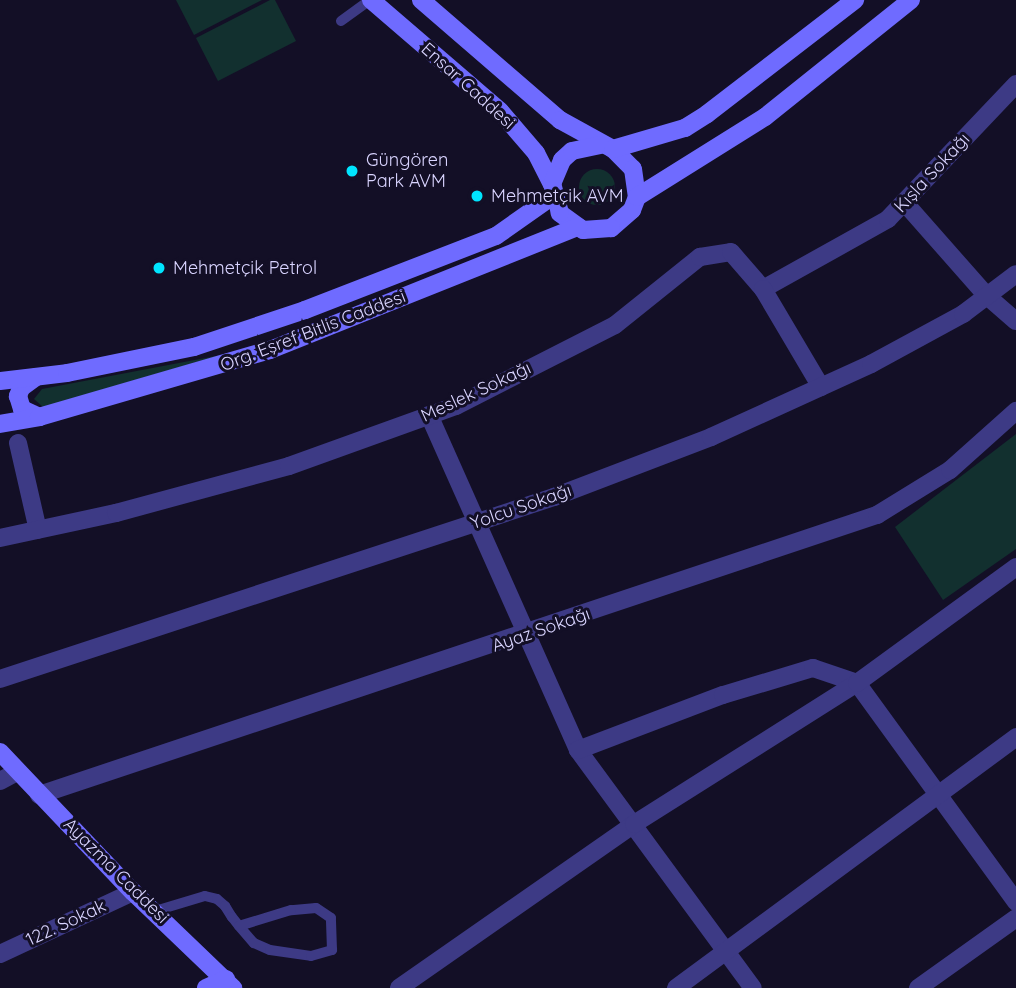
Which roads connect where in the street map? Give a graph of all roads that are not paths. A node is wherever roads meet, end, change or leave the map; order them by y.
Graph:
1 (370, 0) edge
2 (421, 0) edge
3 (855, 0) edge
4 (911, 0) edge
5 (341, 21) dead end
6 (1016, 84) edge
7 (607, 147) junction
8 (553, 190) junction
9 (637, 197) junction
10 (904, 202) junction
11 (578, 227) junction
12 (1016, 274) edge
13 (763, 289) junction
14 (987, 296) junction
15 (1016, 321) edge
16 (40, 376) junction
17 (0, 381) edge
18 (821, 387) junction
19 (1016, 411) edge
20 (429, 415) junction
21 (39, 417) junction
22 (0, 424) edge
23 (18, 443) dead end
24 (476, 523) junction
25 (38, 530) junction
26 (0, 538) edge
27 (1016, 568) edge
28 (529, 634) junction
29 (0, 678) edge
30 (857, 683) junction
31 (1016, 737) edge
32 (578, 750) junction
33 (0, 751) edge
34 (17, 772) junction
35 (0, 781) edge
36 (39, 794) junction
37 (937, 798) junction
38 (634, 824) junction
39 (133, 892) junction
40 (1016, 902) edge
41 (155, 911) junction
42 (1016, 918) edge
43 (239, 926) junction
44 (726, 951) junction
45 (0, 954) edge
46 (230, 984) edge
47 (206, 988) edge
48 (399, 988) edge
49 (676, 988) edge
50 (753, 988) edge
51 (918, 988) edge

1 - 5 lane
1 - 8 street, Ensar Caddesi
2 - 7 street, Ensar Caddesi
3 - 7 street, Org. Eşref Bitlis Caddesi
4 - 9 street, Org. Eşref Bitlis Caddesi
6 - 10 street, Kışla Sokağı
7 - 8 street, Org. Eşref Bitlis Caddesi
7 - 9 street
8 - 11 street
8 - 16 street, Org. Eşref Bitlis Caddesi
9 - 11 street, Org. Eşref Bitlis Caddesi
10 - 13 street, Kışla Sokağı
10 - 14 street
11 - 21 street, Org. Eşref Bitlis Caddesi
12 - 14 street, Yolcu Sokağı
13 - 18 street, Meslek Sokağı
13 - 20 street, Meslek Sokağı
14 - 15 street
14 - 18 street, Yolcu Sokağı
16 - 17 street, Org. Eşref Bitlis Caddesi
16 - 21 street
18 - 24 street, Yolcu Sokağı
19 - 28 street, Ayaz Sokağı
20 - 24 street
20 - 25 street, Meslek Sokağı
21 - 22 street, Org. Eşref Bitlis Caddesi
23 - 25 street
24 - 28 street
24 - 29 street, Yolcu Sokağı
25 - 26 street, Meslek Sokağı
27 - 30 street
28 - 32 street
28 - 36 street, Ayaz Sokağı
30 - 32 street
30 - 37 street
30 - 38 street
31 - 37 street
32 - 38 street
33 - 34 street, Ayazma Caddesi
34 - 35 street
34 - 36 street, Ayazma Caddesi
36 - 39 street, Ayazma Caddesi
37 - 40 street
37 - 44 street
38 - 44 street
38 - 48 street
39 - 41 street, Ayazma Caddesi
39 - 45 street, 122. Sokak
41 - 43 lane
41 - 46 street, Ayazma Caddesi
42 - 51 street
43 - 43 lane
44 - 49 street
44 - 50 street
46 - 47 street

